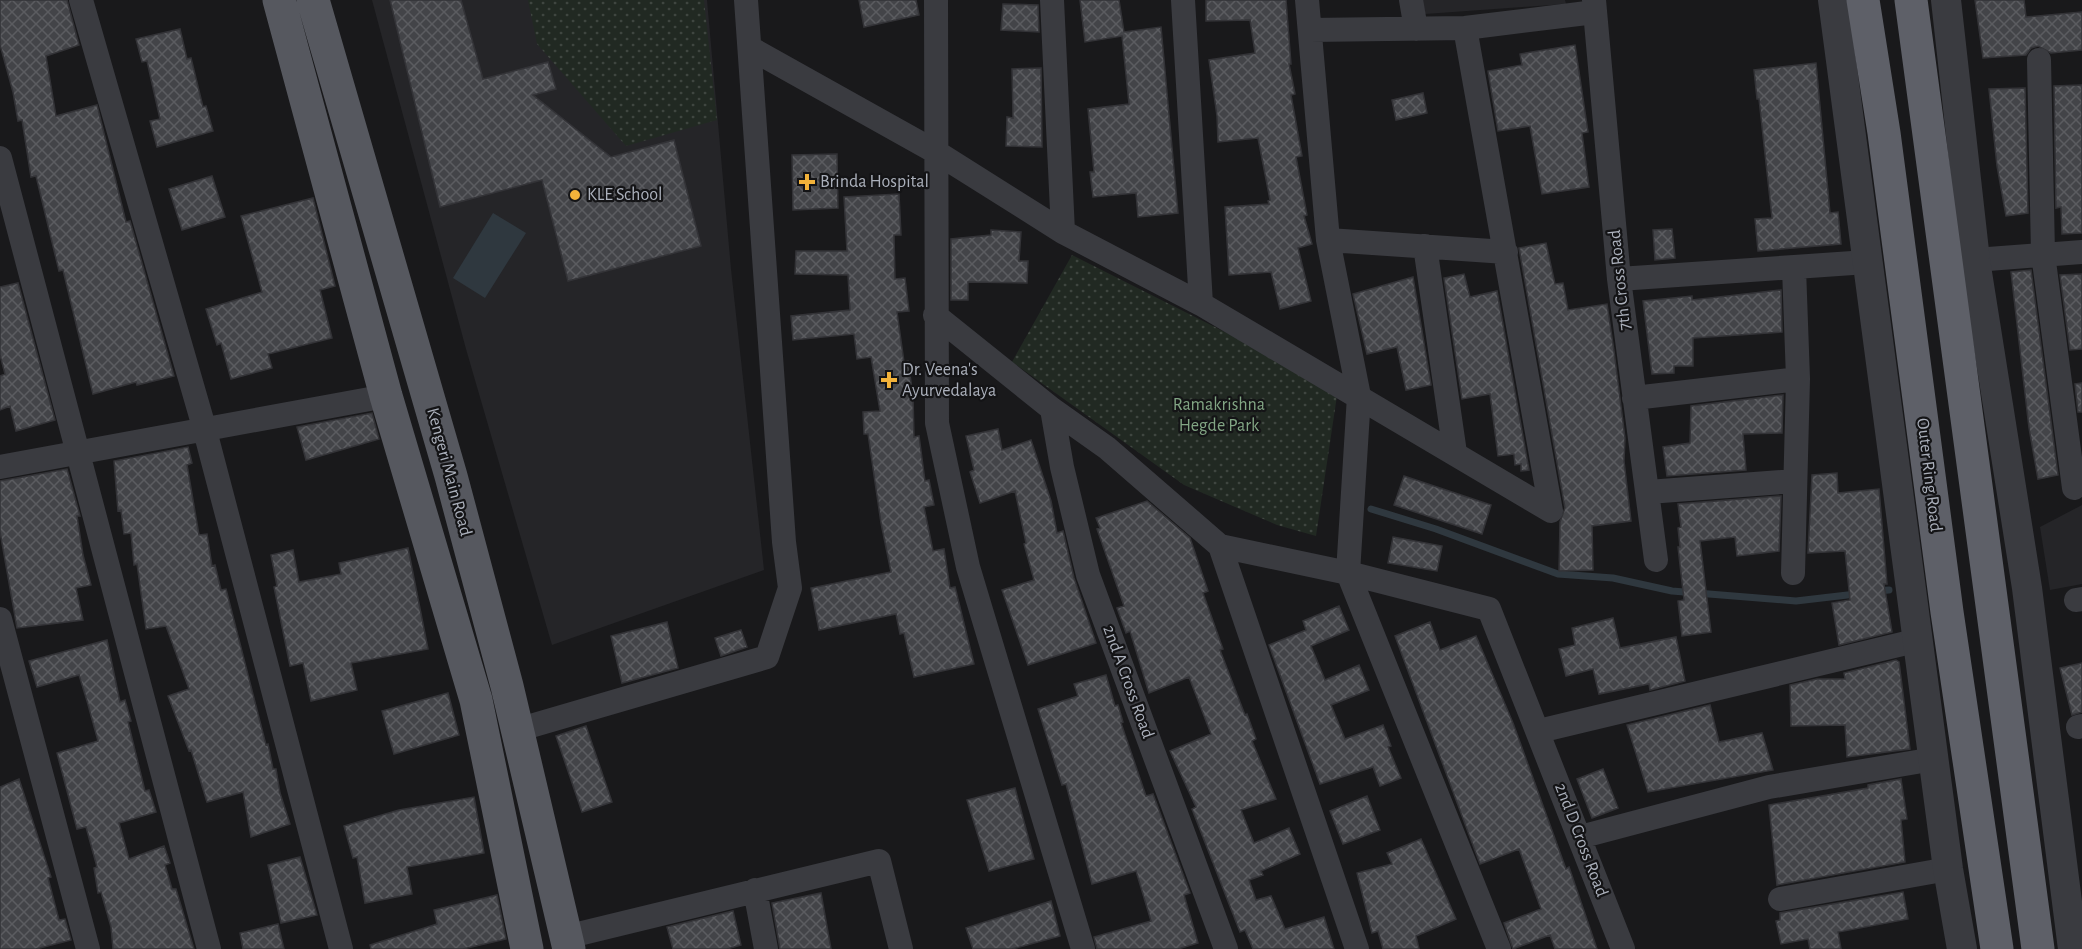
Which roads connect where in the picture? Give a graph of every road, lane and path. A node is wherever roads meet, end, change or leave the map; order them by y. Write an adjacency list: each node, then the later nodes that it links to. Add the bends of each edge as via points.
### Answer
1 (81, 0): 39 (street)
2 (279, 0): 35 (main road, Kengeri Main Road)
3 (313, 0): 52 (main road, Kengeri Main Road, via 451,476)
4 (746, 0): 18 (street)
5 (936, 0): 20 (street)
6 (1052, 0): 22 (street)
7 (1183, 0): 32 (street)
8 (1307, 0): 17 (street)
9 (1411, 0): 16 (street)
10 (1833, 0): 29 (street)
11 (1863, 0): 73 (highway, Outer Ring Road)
12 (1911, 0): 60 (highway)
13 (1946, 0): 28 (street)
14 (1594, 6): 15 (street); 31 (street, 7th Cross Road)
15 (1465, 28): 16 (street); 25 (street)
16 (1416, 29): 17 (street)
17 (1310, 30): 23 (street)
18 (750, 48): 20 (street); 52 (street, via 790,588 767,657)
19 (2039, 60): 27 (street)
20 (936, 152): 22 (street); 33 (street)
21 (0, 158): 40 (street)
22 (1063, 232): 32 (street)
23 (1328, 240): 24 (street); 36 (street)
24 (1425, 246): 25 (street); 41 (street)
25 (1506, 252): 41 (street, via 1551,511)
26 (2082, 252): 27 (street)
27 (2043, 254): 28 (street); 44 (street)
28 (1975, 260): 74 (street, via 2027,588)
29 (1867, 262): 30 (street); 51 (street)
30 (1794, 268): 31 (street); 34 (street)
31 (1619, 279): 37 (street, 7th Cross Road)
32 (1201, 304): 36 (street)
33 (935, 315): 38 (street); 67 (street, via 937,423 968,567)
34 (1798, 379): 37 (street); 43 (street)
35 (386, 396): 39 (street); 64 (main road, Kengeri Main Road, via 476,700)
36 (1359, 396): 41 (street); 48 (street)
37 (1634, 398): 45 (street, 7th Cross Road)
38 (1052, 409): 46 (street, via 1107,448); 68 (street, 2nd A Cross Road, via 1088,575)
39 (204, 427): 40 (street); 63 (street)
40 (78, 452): 42 (street); 62 (street)
41 (1455, 453)
42 (0, 466)
43 (1795, 481): 45 (street); 49 (street)
44 (2074, 488)
45 (1648, 492): 47 (street, 7th Cross Road)
46 (1220, 546): 48 (street); 69 (street)
47 (1656, 560)
48 (1348, 573): 53 (street, 2nd D Cross Road, via 1489,609); 70 (street)
49 (1793, 573)
50 (0, 619): 61 (street)
51 (1918, 640): 53 (street); 54 (street)
52 (517, 730): 59 (main road, Kengeri Main Road)
53 (1539, 731): 55 (street, 2nd D Cross Road)
54 (1934, 759): 55 (street, via 1769,787); 56 (street)
55 (1580, 837): 71 (street, 2nd D Cross Road)
56 (1948, 869): 58 (street); 72 (street)
57 (755, 890): 59 (street); 65 (street); 66 (street, via 879,861)
58 (1780, 900)
59 (568, 943)
60 (2038, 948)
61 (88, 949)
62 (209, 949)
63 (341, 949)
64 (527, 949)
65 (766, 949)
66 (901, 949)
67 (1083, 949)
68 (1226, 949)
69 (1357, 949)
70 (1499, 949)
71 (1623, 949)
72 (1962, 949)
73 (1997, 949)
74 (2073, 949)

